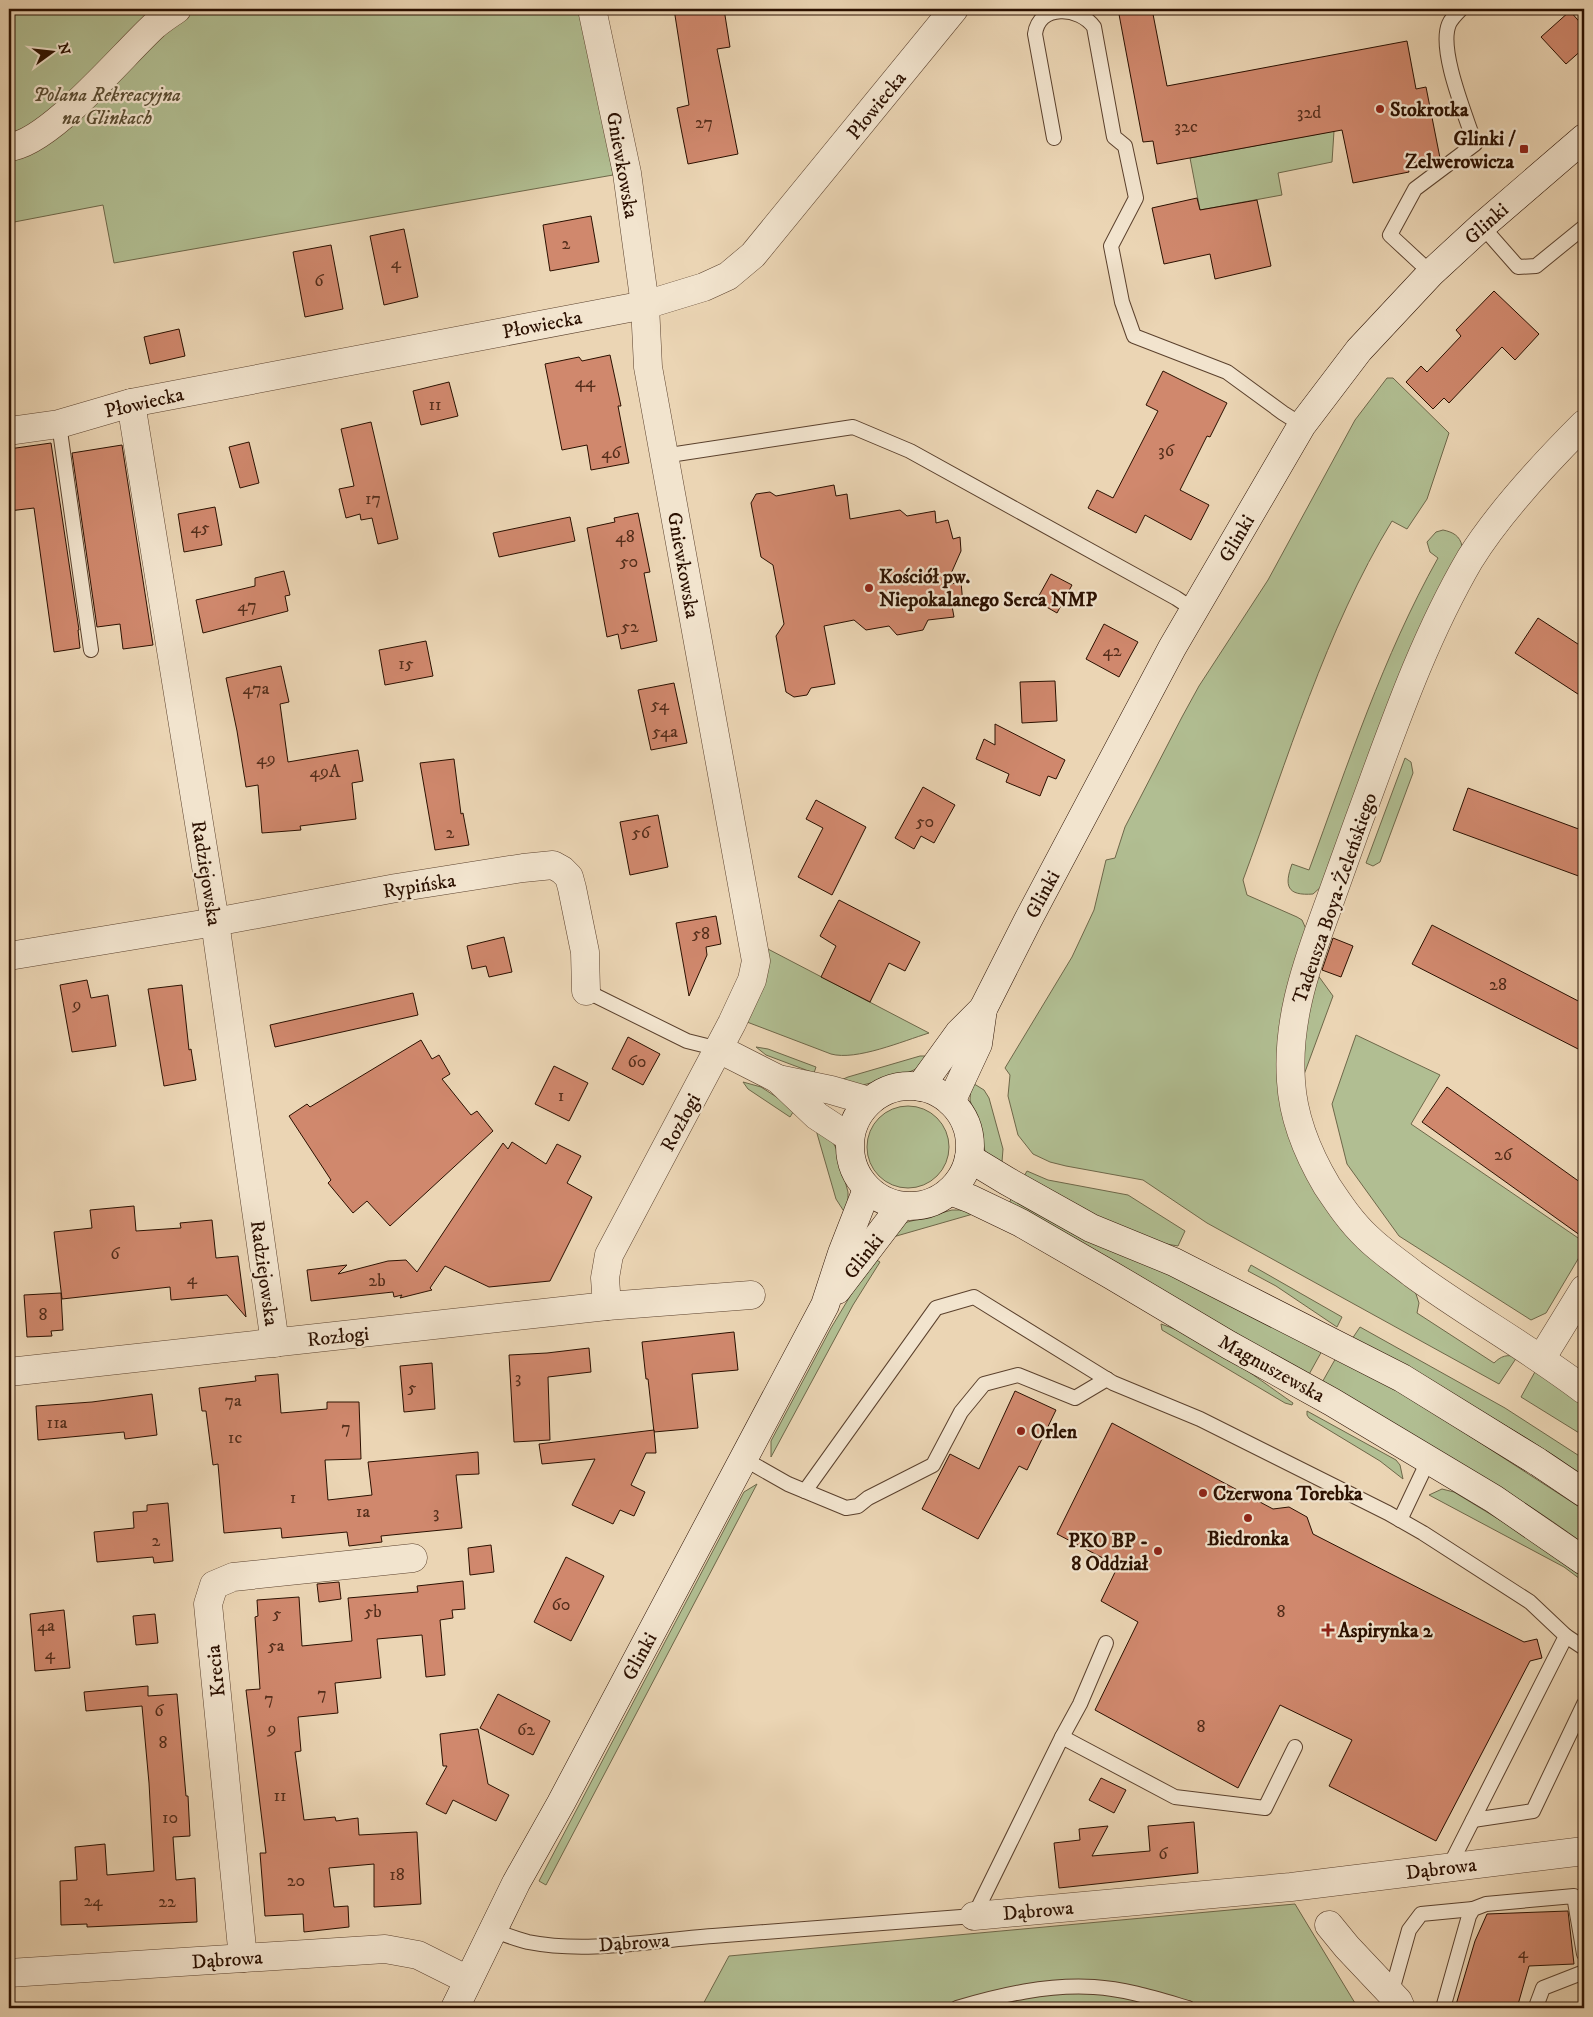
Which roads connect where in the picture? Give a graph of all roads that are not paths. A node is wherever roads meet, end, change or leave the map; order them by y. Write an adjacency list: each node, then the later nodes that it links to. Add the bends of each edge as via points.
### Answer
1 (177, 9): 8 (street, via 155,25 53,126 18,147)
2 (592, 9): 12 (street, Gniewkowska, via 627,173)
3 (954, 9): 12 (street, Płowiecka, via 753,255 728,276)
4 (1460, 9): 11 (lane, via 1449,23 1445,40 1475,144 1415,189 1390,235)
5 (1087, 14): 6 (lane, via 1068,11 1048,14 1036,27); 16 (lane, via 1094,27 1114,137 1125,146 1136,198 1111,246 1122,302 1134,336 1227,372)
6 (1054, 138)
7 (1584, 138): 9 (street, Glinki)
8 (9, 147)
9 (1482, 226): 10 (lane, via 1518,267 1536,266); 11 (street, Glinki)
10 (1584, 227)
11 (1431, 273): 16 (street, Glinki, via 1359,350)
12 (645, 305): 13 (street, Płowiecka); 18 (street, Gniewkowska, via 648,367)
13 (131, 403): 14 (street, Płowiecka); 21 (street, Radziejowska)
14 (59, 424): 17 (street, Płowiecka); 20 (lane)
15 (1584, 424): 40 (street, Tadeusza Boya-Żeleńskiego, via 1525,487 1485,538 1435,623 1393,726 1308,961 1297,1003 1291,1051 1291,1080 1301,1129 1326,1184 1346,1214 1379,1248)
16 (1302, 425): 19 (street, Glinki)
17 (9, 431)
18 (664, 456): 19 (lane, via 853,427 910,451); 25 (street, Gniewkowska, via 755,949 752,980)
19 (1194, 610): 24 (street, Glinki, via 1136,714)
20 (91, 650)
21 (215, 922): 22 (street, Rypińska); 23 (street, Rypińska, via 396,888 553,865 569,877 572,888 585,952); 39 (street, Radziejowska)
22 (9, 956)
23 (586, 991): 25 (lane, Rypińska, via 687,1042)
24 (983, 1009): 27 (street, Glinki, via 959,1033); 29 (street, Glinki, via 978,1044)
25 (719, 1049): 26 (street); 38 (street, Rozłogi, via 609,1255 604,1278)
26 (778, 1079): 28 (street); 30 (street, via 817,1116)
27 (920, 1087): 28 (street, via 893,1088); 29 (street, via 937,1092)
28 (869, 1101): 30 (street, via 853,1123)
29 (951, 1102): 31 (street, via 967,1128)
30 (850, 1137): 32 (street, via 852,1165)
31 (969, 1158): 33 (street, via 962,1176); 47 (street, via 1090,1228 1174,1262 1402,1378)
32 (866, 1189): 34 (street, via 882,1200); 37 (street, Glinki)
33 (950, 1191): 34 (street, via 932,1203); 45 (street, Magnuszewska, via 1021,1223 1339,1406)
34 (901, 1206): 37 (street, Glinki)
35 (1584, 1289): 40 (street)
36 (751, 1295): 38 (street, Rozłogi)
37 (825, 1305): 44 (street, Glinki)
38 (607, 1306): 39 (street, Rozłogi)
39 (276, 1343): 41 (street, Rozłogi)
40 (1541, 1358): 43 (street, Tadeusza Boya-Żeleńskiego)
41 (9, 1372)
42 (1107, 1379): 46 (lane, via 1074,1398 1018,1375 984,1384 961,1412 933,1465 858,1506 846,1508); 46 (lane, via 974,1297 936,1308); 48 (lane, via 1200,1419)
43 (1584, 1390)
44 (744, 1460): 46 (lane); 63 (street, Glinki)
45 (1428, 1461): 48 (lane); 50 (street, Magnuszewska, via 1494,1499)
46 (805, 1491)
47 (1584, 1493)
48 (1400, 1520): 51 (lane, via 1530,1602)
49 (413, 1558): 65 (street, Krecia, via 233,1577 214,1585 208,1604)
50 (1584, 1561)
51 (1566, 1636): 53 (lane); 57 (lane)
52 (1106, 1643): 55 (lane)
53 (1584, 1648)
54 (1584, 1704): 57 (lane, via 1533,1811)
55 (1062, 1737): 56 (lane, via 1175,1796 1265,1808); 61 (lane)
56 (1294, 1748)
57 (1473, 1820): 59 (lane)
58 (1584, 1851): 59 (street, Dąbrowa)
59 (1449, 1867): 61 (street, Dąbrowa, via 1291,1887)
60 (1473, 1909): 64 (lane, via 1486,1904 1574,1896); 69 (lane, via 1421,1914 1409,1930); 73 (lane)
61 (974, 1916): 63 (lane, Dąbrowa, via 598,1946 526,1942)
62 (1329, 1925): 69 (street)
63 (492, 1930): 68 (street, Glinki)
64 (1584, 1954)
65 (243, 1958): 67 (street, Dąbrowa); 68 (street, Dąbrowa, via 384,1949 418,1955)
66 (1584, 1972): 74 (lane, via 1543,1988 1537,2004)
67 (9, 1973)
68 (468, 1980): 70 (street, Glinki)
69 (1396, 2001)
70 (455, 2008)
71 (957, 2008): 72 (lane, via 1048,1988 1094,1987 1147,1996)
72 (1188, 2008)
73 (1443, 2008)
74 (1539, 2008)

